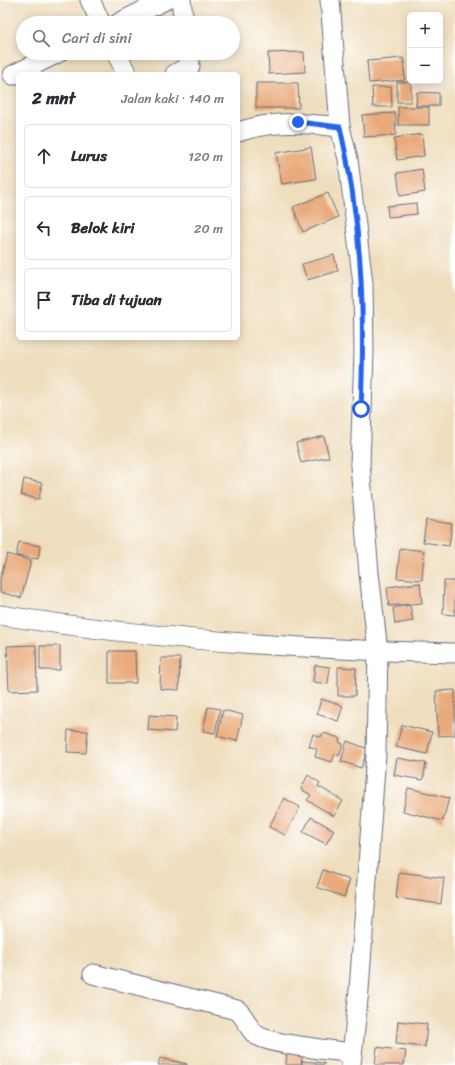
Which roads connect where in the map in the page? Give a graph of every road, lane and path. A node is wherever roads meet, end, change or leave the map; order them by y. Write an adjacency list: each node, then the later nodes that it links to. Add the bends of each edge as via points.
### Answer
1 (90, 0): 5 (street)
2 (165, 0): 6 (street)
3 (181, 0): 7 (street)
4 (330, 0): 16 (street)
5 (98, 16)
6 (133, 16)
7 (183, 16)
8 (44, 60): 11 (street)
9 (120, 60): 12 (street)
10 (190, 60): 13 (street, via 190,66)
11 (19, 72)
12 (126, 72)
13 (179, 72)
14 (16, 74): 15 (street)
15 (13, 75)
16 (340, 127): 17 (street, via 298,122); 19 (street, via 348,159 363,284 364,353 360,465)
17 (240, 132)
18 (0, 615): 19 (street, via 115,632 193,640)
19 (378, 651): 20 (street); 22 (street, via 376,754 360,983)
20 (455, 653)
21 (93, 974): 22 (street, via 237,1010 256,1035)
22 (352, 1059)

